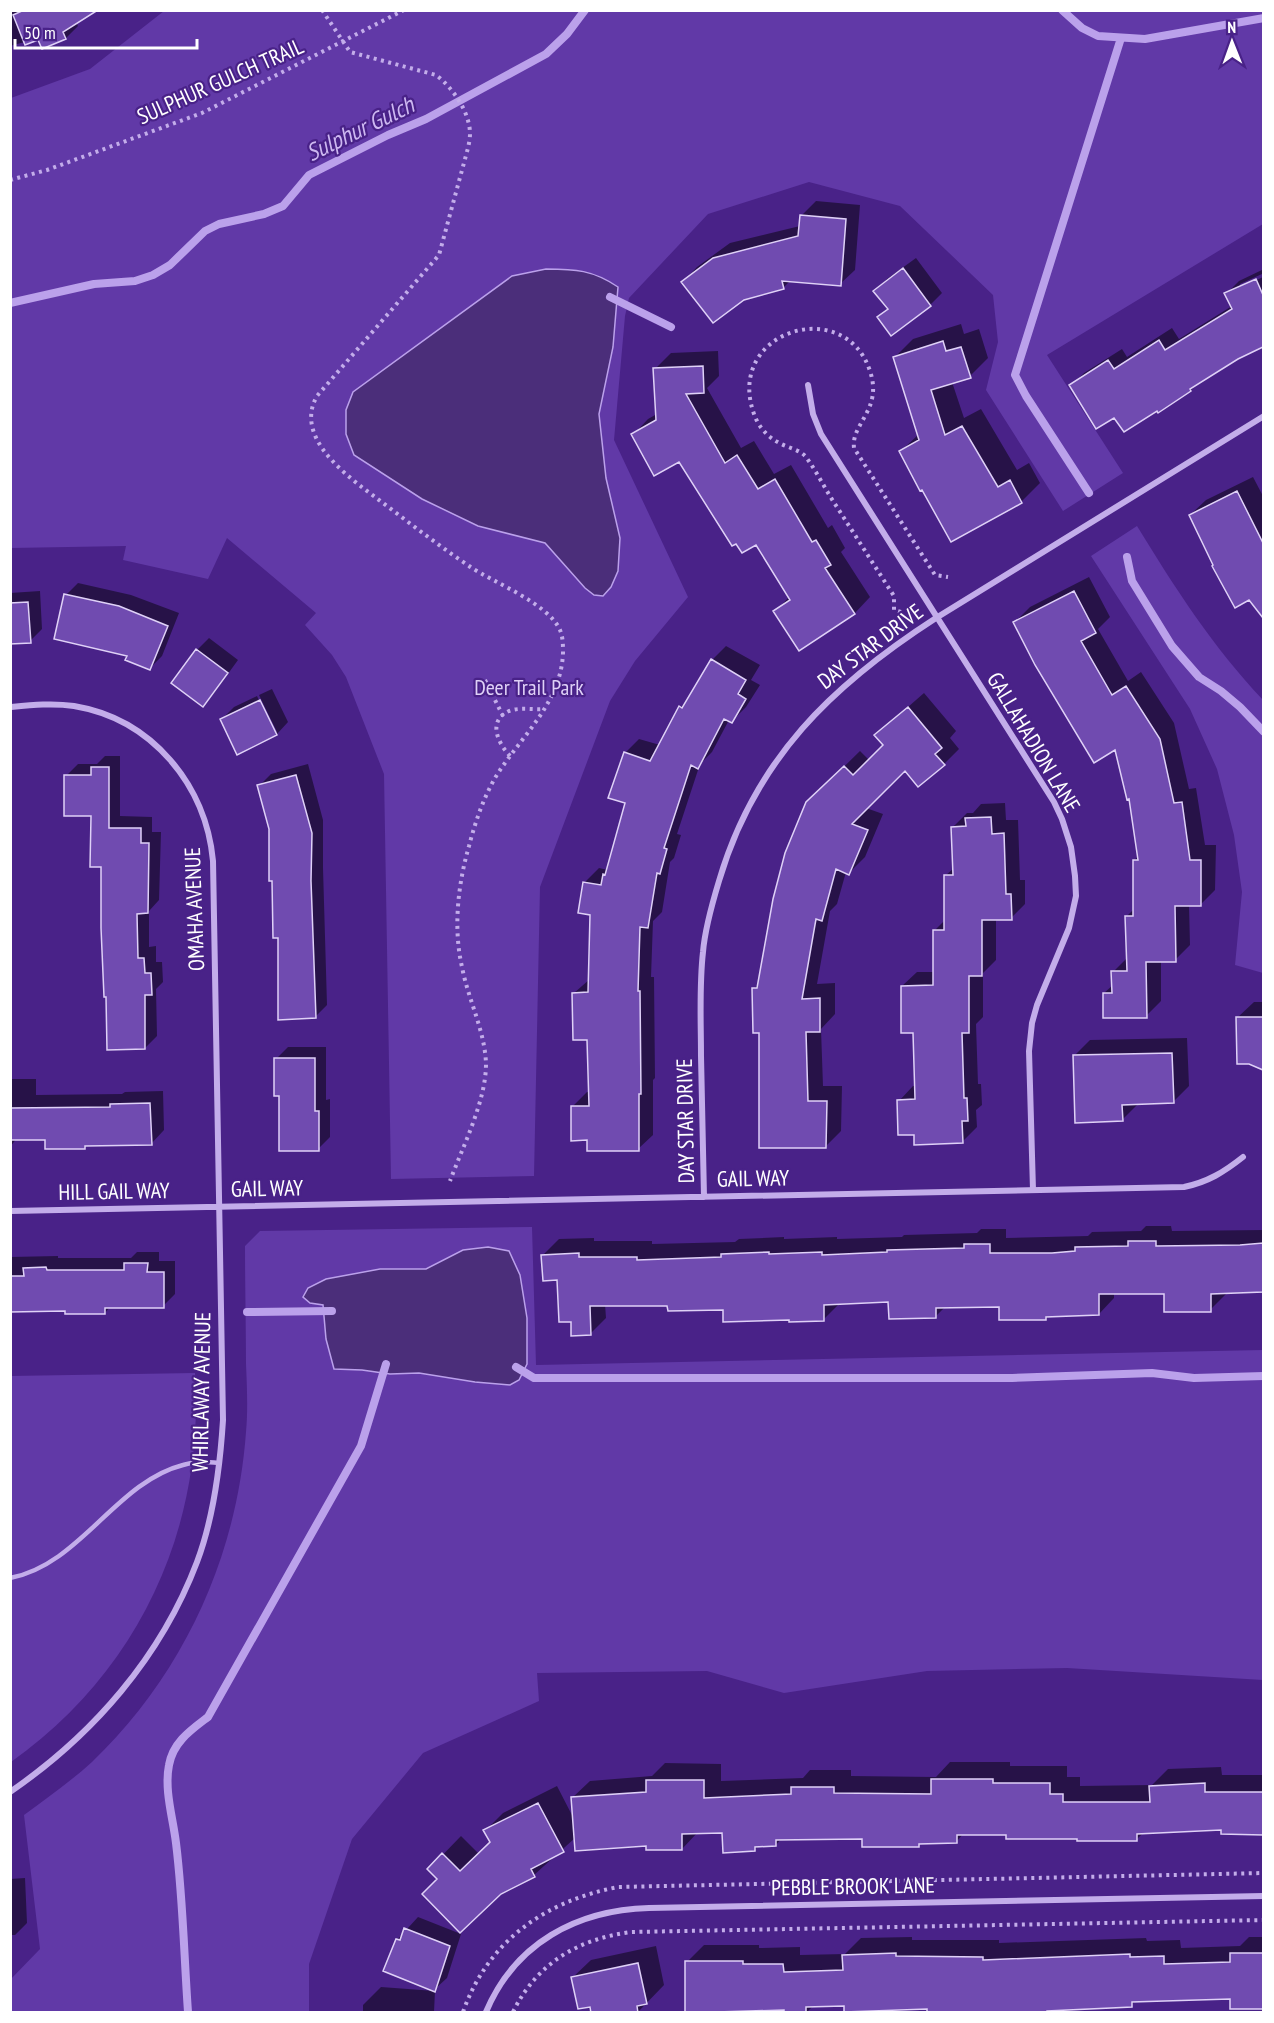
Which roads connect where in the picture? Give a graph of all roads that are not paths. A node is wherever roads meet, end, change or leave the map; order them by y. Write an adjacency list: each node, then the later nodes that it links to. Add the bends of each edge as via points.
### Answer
1 (808, 385): 3 (street, GALLAHADION LANE, via 820,434)
2 (1263, 416): 3 (street, DAY STAR DRIVE)
3 (936, 618): 6 (street, GALLAHADION LANE, via 1054,802 1066,828 1072,855 1074,911 1062,950 1037,1005 1030,1037); 7 (street, DAY STAR DRIVE, via 854,676 809,720 766,777 733,839 712,903 703,950 700,997)
4 (10, 707): 8 (street, OMAHA AVENUE, via 59,704 120,720 167,755 198,802 210,837 213,861)
5 (1243, 1157): 6 (street, GAIL WAY, via 1208,1180 1184,1187)
6 (1033, 1190): 7 (street, GAIL WAY)
7 (704, 1197): 8 (street, GAIL WAY)
8 (219, 1208): 9 (street, HILL GAIL WAY); 10 (street, WHIRLAWAY AVENUE, via 223,1394)
9 (10, 1211)
10 (219, 1463): 11 (lane, via 182,1465 151,1479 59,1555); 12 (street, WHIRLAWAY AVENUE, via 197,1561 150,1652 90,1727 52,1762)
11 (10, 1578)
12 (10, 1792)
13 (1263, 1896): 14 (street, PEBBLE BROOK LANE, via 609,1911 574,1923 538,1944 496,1991)
14 (486, 2013)

